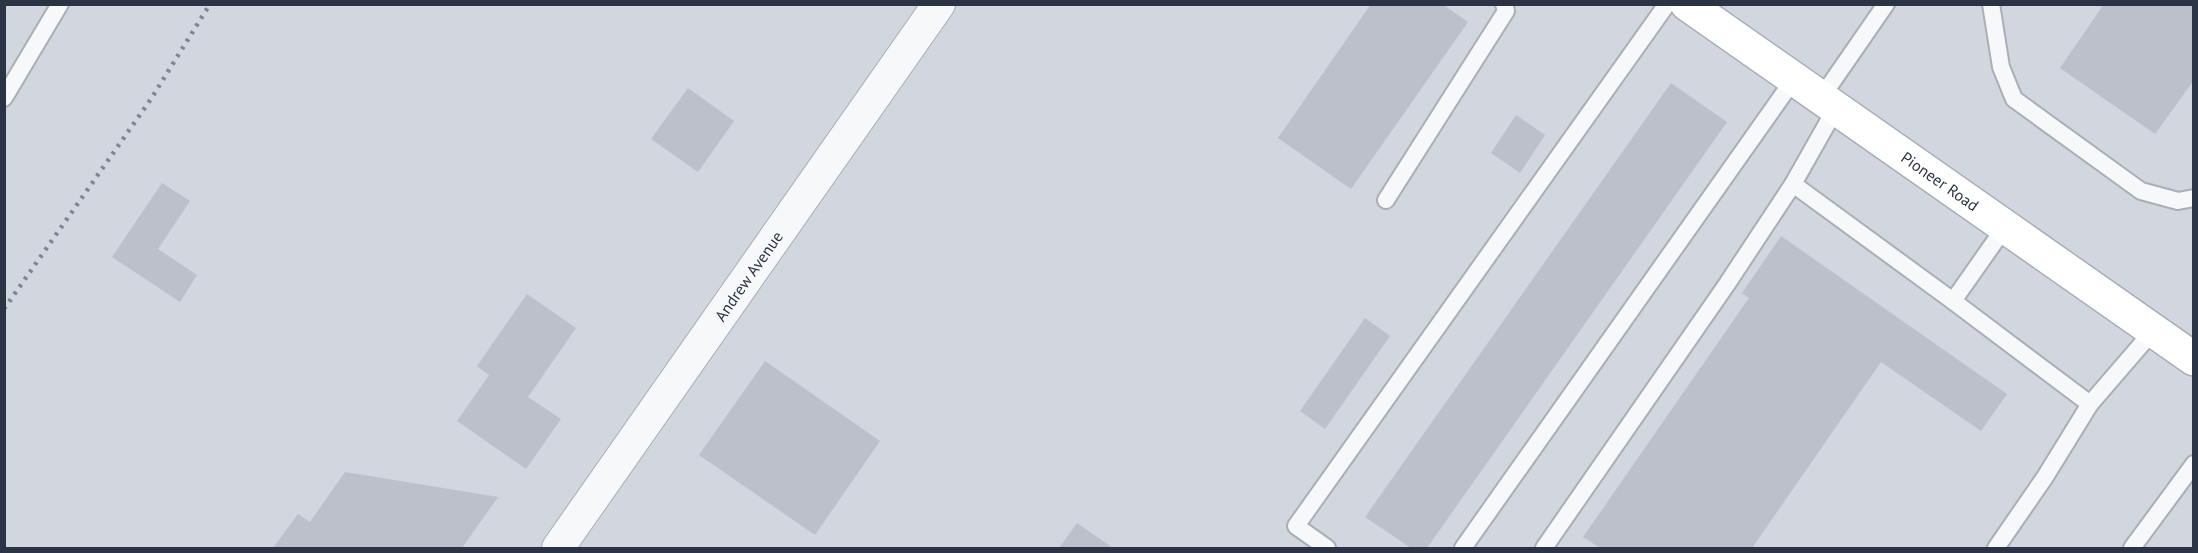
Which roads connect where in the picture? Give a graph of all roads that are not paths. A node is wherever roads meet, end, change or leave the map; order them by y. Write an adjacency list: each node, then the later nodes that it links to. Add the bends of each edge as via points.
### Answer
1 (60, 4): 9 (lane)
2 (939, 4): 20 (street, Andrew Avenue)
3 (1504, 4): 13 (lane, via 1506,11)
4 (1667, 4): 21 (lane, via 1296,526)
5 (1687, 4): 8 (main road, Pioneer Road)
6 (1886, 4): 10 (lane)
7 (1991, 4): 12 (lane, via 2001,67 2014,99 2141,191 2178,201)
8 (1794, 79): 10 (main road, Pioneer Road); 22 (lane)
9 (4, 98)
10 (1828, 103): 11 (lane); 14 (main road, Pioneer Road)
11 (1793, 184): 15 (lane); 23 (lane)
12 (2193, 198)
13 (1386, 200)
14 (2005, 227): 15 (lane); 16 (main road, Pioneer Road)
15 (1953, 301): 18 (lane)
16 (2153, 331): 17 (main road, Pioneer Road); 18 (lane)
17 (2193, 359)
18 (2090, 404): 24 (lane)
19 (2193, 464): 25 (lane)
20 (558, 549)
21 (1327, 549)
22 (1463, 549)
23 (1544, 549)
24 (1996, 549)
25 (2132, 549)

